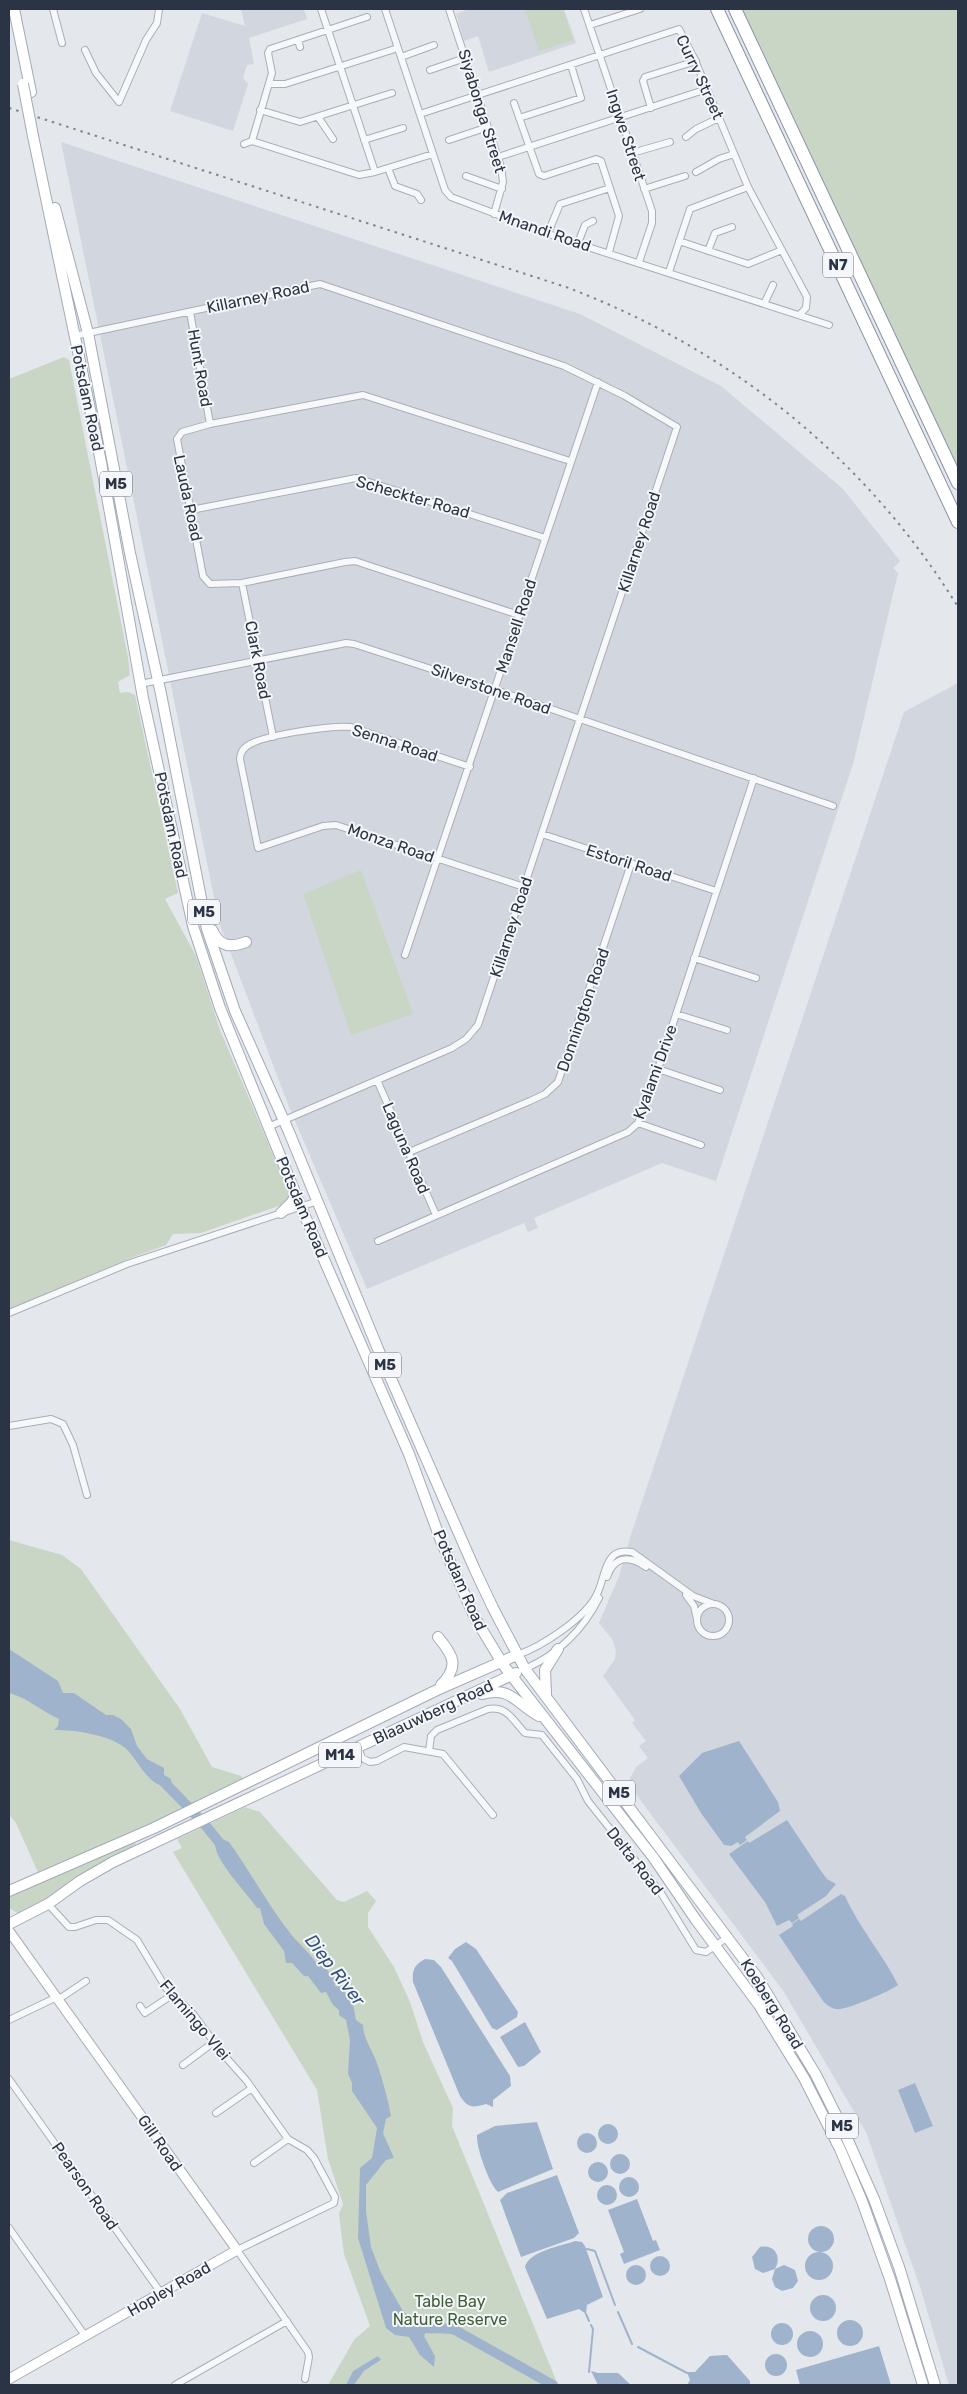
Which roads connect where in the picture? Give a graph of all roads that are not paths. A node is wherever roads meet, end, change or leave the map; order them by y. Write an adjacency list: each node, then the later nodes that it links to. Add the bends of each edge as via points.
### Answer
1 (14, 9): 45 (main road, Potsdam Road / M5)
2 (53, 9): 17 (street)
3 (159, 9): 21 (street, via 157,23 146,40 120,102 96,73)
4 (322, 9): 15 (street)
5 (385, 9): 20 (street, Mnandi Road)
6 (450, 9): 24 (street, Siyabonga Street)
7 (584, 9): 14 (street, Ingwe Street)
8 (640, 9): 11 (street)
9 (717, 9): 90 (highway, N7)
10 (735, 9): 88 (highway, N7)
11 (620, 12): 14 (street)
12 (9, 13): 45 (main road, Potsdam Road / M5, bridge)
13 (367, 17): 15 (street)
14 (590, 25): 22 (street, Ingwe Street)
15 (328, 29): 16 (street); 27 (street)
16 (298, 40): 19 (street); 29 (street, via 270,49 272,73)
17 (62, 43)
18 (434, 45): 23 (street)
19 (300, 48)
20 (398, 48): 23 (street, Mnandi Road); 27 (street)
21 (85, 50)
22 (600, 56): 25 (street, Curry Street, via 679,29); 26 (street, Curry Street); 39 (street, Ingwe Street)
23 (401, 57): 37 (street, Mnandi Road)
24 (465, 58): 28 (street); 32 (street, Siyabonga Street)
25 (696, 61): 30 (street, Curry Street); 35 (street, via 645,77 643,81)
26 (570, 65): 32 (street, Curry Street); 40 (street, via 584,100)
27 (341, 66): 29 (street, via 285,84); 34 (street)
28 (430, 70)
29 (269, 84): 36 (street)
30 (707, 89): 35 (street); 41 (street, Curry Street)
31 (392, 93): 34 (street)
32 (478, 96): 37 (street, Curry Street); 42 (street, Siyabonga Street)
33 (514, 103): 40 (street)
34 (354, 104): 38 (street); 47 (street)
35 (651, 108): 39 (street)
36 (260, 110): 38 (street, via 295,122); 49 (street)
37 (420, 114): 54 (street, Mnandi Road)
38 (318, 117): 46 (street)
39 (621, 117): 52 (street); 53 (street, Ingwe Street)
40 (519, 118): 52 (street)
41 (719, 118): 44 (street); 55 (street, Curry Street)
42 (488, 127): 48 (street); 56 (street, Siyabonga Street)
43 (403, 128): 47 (street)
44 (686, 137)
45 (37, 138): 83 (main road, Potsdam Road / M5); 84 (main road, Potsdam Road / M5)
46 (333, 139)
47 (364, 140): 58 (street)
48 (449, 140)
49 (252, 141): 51 (street); 58 (street, via 354,174)
50 (670, 142): 53 (street)
51 (244, 144)
52 (529, 148): 56 (street); 63 (street, via 541,176 600,160)
53 (632, 153): 65 (street, Ingwe Street)
54 (432, 154): 57 (street); 67 (street, Mnandi Road, via 447,193)
55 (734, 154): 59 (street); 62 (street, Curry Street)
56 (498, 157): 64 (street, Siyabonga Street, via 503,174)
57 (388, 168): 58 (street); 66 (street, via 395,186 417,194)
58 (375, 172)
59 (696, 172)
60 (466, 176): 64 (street)
61 (685, 176): 65 (street)
62 (748, 187): 71 (street, via 690,209); 73 (street, Curry Street)
63 (610, 188): 70 (street, via 560,204); 75 (street, via 619,218)
64 (502, 189): 67 (street, Siyabonga Street)
65 (644, 189): 76 (street, Ingwe Street, via 652,218)
66 (421, 200)
67 (494, 214): 70 (street, Mnandi Road)
68 (593, 221): 72 (street, via 585,225)
69 (732, 227): 74 (street, via 715,233)
70 (548, 233): 72 (street, Mnandi Road)
71 (678, 241): 74 (street); 77 (street)
72 (578, 243): 75 (street, Mnandi Road)
73 (782, 250): 74 (street, via 748,264); 81 (street, Curry Street, via 807,297 806,308)
74 (708, 251)
75 (609, 252): 76 (street, Mnandi Road)
76 (639, 262): 77 (street, Mnandi Road)
77 (669, 272): 79 (street, Mnandi Road)
78 (773, 285): 79 (street)
79 (764, 302): 81 (street, Mnandi Road)
80 (190, 312): 83 (street, Killarney Road); 85 (street, Killarney Road, via 320,284 545,358); 86 (street, Hunt Road)
81 (800, 314): 82 (street, Mnandi Road)
82 (829, 325)
83 (88, 333): 84 (street, Killarney Road); 95 (main road, Potsdam Road / M5)
84 (74, 336): 96 (main road, Potsdam Road / M5, via 100,457)
85 (598, 382): 87 (street, Mansell Road); 98 (street, Killarney Road, via 677,427)
86 (210, 424): 87 (street, Lauda Road, via 363,395); 89 (street, Lauda Road, via 182,432 177,439)
87 (570, 462): 91 (street, Mansell Road)
88 (958, 482)
89 (191, 510): 91 (street, Scheckter Road, via 356,478); 92 (street, Lauda Road, via 205,579 214,586)
90 (958, 522)
91 (545, 538): 93 (street, Mansell Road)
92 (242, 583): 93 (street, Lauda Road, via 355,561); 94 (street, Clark Road)
93 (519, 615): 97 (street, Mansell Road)
94 (258, 659): 95 (street, Silverstone Road); 97 (street, Silverstone Road, via 350,643); 99 (street, Clark Road)
95 (158, 681): 96 (street, Silverstone Road); 109 (main road, Potsdam Road / M5)
96 (140, 684): 121 (main road, Potsdam Road / M5, via 200,950)
97 (496, 690): 98 (street, Silverstone Road); 100 (street, Mansell Road)
98 (580, 720): 101 (street, Silverstone Road); 103 (street, Killarney Road)
99 (273, 737): 100 (street, Senna Road, via 346,727); 104 (street, Senna Road, via 251,743 240,755)
100 (470, 767): 105 (street, Mansell Road)
101 (754, 778): 102 (street, Silverstone Road); 108 (street, Kyalami Drive)
102 (833, 806)
103 (542, 834): 106 (street, Estoril Road); 107 (street, Killarney Road)
104 (258, 848): 105 (street, Monza Road, via 323,826 336,825)
105 (438, 859): 107 (street, Monza Road); 111 (street, Mansell Road)
106 (631, 864): 108 (street, Estoril Road); 123 (street, Donnington Road, via 558,1082 546,1094)
107 (524, 887): 117 (street, Killarney Road, via 478,1025 466,1039 452,1048)
108 (716, 892): 112 (street, Kyalami Drive)
109 (203, 908): 110 (main road, via 212,932 220,942 230,947); 119 (main road, Potsdam Road / M5, via 225,985)
110 (246, 942)
111 (405, 955)
112 (694, 958): 113 (street); 114 (street, Kyalami Drive)
113 (756, 978)
114 (676, 1014): 115 (street); 116 (street, Kyalami Drive)
115 (728, 1030)
116 (658, 1069): 118 (street); 120 (street, Kyalami Drive)
117 (377, 1080): 119 (street, Killarney Road); 123 (street, Laguna Road)
118 (720, 1090)
119 (284, 1120): 121 (street, Killarney Road); 125 (main road, Potsdam Road / M5)
120 (638, 1123): 122 (street); 128 (street, Kyalami Drive, via 628,1132)
121 (268, 1127): 124 (main road, Potsdam Road / M5)
122 (701, 1145)
123 (407, 1153): 128 (street, Laguna Road)
124 (296, 1194): 126 (main road, Potsdam Road / M5); 127 (main road)
125 (318, 1201): 126 (street); 133 (main road, Potsdam Road / M5)
126 (301, 1207): 127 (street); 134 (main road, Potsdam Road / M5, via 408,1454)
127 (281, 1213): 130 (street, via 127,1264)
128 (436, 1215): 129 (street, Kyalami Drive)
129 (378, 1241)
130 (9, 1313)
131 (9, 1426): 132 (street, via 51,1419 63,1424 73,1445)
132 (87, 1495)
133 (459, 1535): 134 (main road); 140 (main road, Potsdam Road / M5)
134 (443, 1544): 141 (main road, Potsdam Road / M5, via 475,1618)
135 (619, 1556): 136 (street, via 632,1552 692,1596); 137 (street, via 639,1562 687,1596); 139 (street, Blaauwberg Road, via 592,1612); 140 (street, Blaauwberg Road, via 611,1559 596,1597 589,1605 552,1638)
136 (714, 1604): 137 (street, via 702,1608); 137 (street, via 722,1606 728,1614 730,1622 724,1632 718,1636 708,1635 700,1629)
137 (697, 1619)
138 (438, 1637): 144 (main road, via 450,1653 453,1665 449,1676)
139 (558, 1649): 142 (street, Blaauwberg Road); 145 (main road, via 545,1670)
140 (517, 1655): 141 (main road, Blaauwberg Road / M14); 142 (main road, Potsdam Road / M5)
141 (500, 1661): 143 (main road, Potsdam Road / M5); 144 (main road, Blaauwberg Road / M14)
142 (525, 1668): 143 (main road, Blaauwberg Road / M14); 145 (main road, Koeberg Road / M5)
143 (510, 1676): 146 (main road, Blaauwberg Road / M14); 147 (main road, Koeberg Road / M5)
144 (437, 1690): 151 (main road, Blaauwberg Road / M14, via 154,1828)
145 (547, 1698): 155 (main road, Koeberg Road / M5)
146 (459, 1700): 147 (main road, via 504,1692); 148 (main road, Blaauwberg Road / M14)
147 (546, 1720): 156 (main road, Koeberg Road / M5, via 652,1856)
148 (358, 1747): 149 (street, via 362,1758 370,1762 404,1747); 152 (main road, Blaauwberg Road / M14, via 99,1870)
149 (429, 1751): 150 (street, via 446,1757); 156 (street, Delta Road, via 431,1736 437,1730 492,1708 507,1712 524,1732 542,1735 577,1779 588,1801 661,1893 696,1950 704,1953)
150 (493, 1815)
151 (9, 1891)
152 (48, 1904): 153 (main road, Blaauwberg Road / M14); 158 (street, Flamingo Vlei, via 69,1927 103,1919 116,1924 141,1944)
153 (9, 1924)
154 (9, 1931): 159 (street, Gill Road)
155 (728, 1937): 156 (street); 179 (main road, Koeberg Road / M5, via 787,2025 842,2127 899,2267)
156 (716, 1946): 178 (main road, Koeberg Road / M5, via 776,2030 833,2133 882,2255)
157 (86, 1981): 159 (street)
158 (172, 1995): 160 (street, via 145,2013); 162 (street, Flamingo Vlei, via 194,2015)
159 (58, 1998): 161 (street); 171 (street, Gill Road)
160 (140, 2006)
161 (9, 2020)
162 (214, 2042): 163 (street); 165 (street, Flamingo Vlei)
163 (183, 2065)
164 (9, 2080): 172 (street, Pearson Road)
165 (252, 2088): 166 (street); 167 (street, Flamingo Vlei)
166 (216, 2113)
167 (288, 2138): 168 (street); 169 (street, Flamingo Vlei, via 314,2158 335,2197)
168 (254, 2163)
169 (333, 2204): 171 (street, Hopley Road)
170 (9, 2228): 174 (street)
171 (237, 2250): 172 (street, Hopley Road); 173 (street, Gill Road)
172 (161, 2293): 174 (street, Hopley Road)
173 (287, 2321): 175 (street, Gill Road, via 309,2357); 177 (street)
174 (86, 2337): 176 (street, Hopley Road)
175 (305, 2379)
176 (10, 2381)
177 (175, 2385)
178 (923, 2385)
179 (935, 2385)

